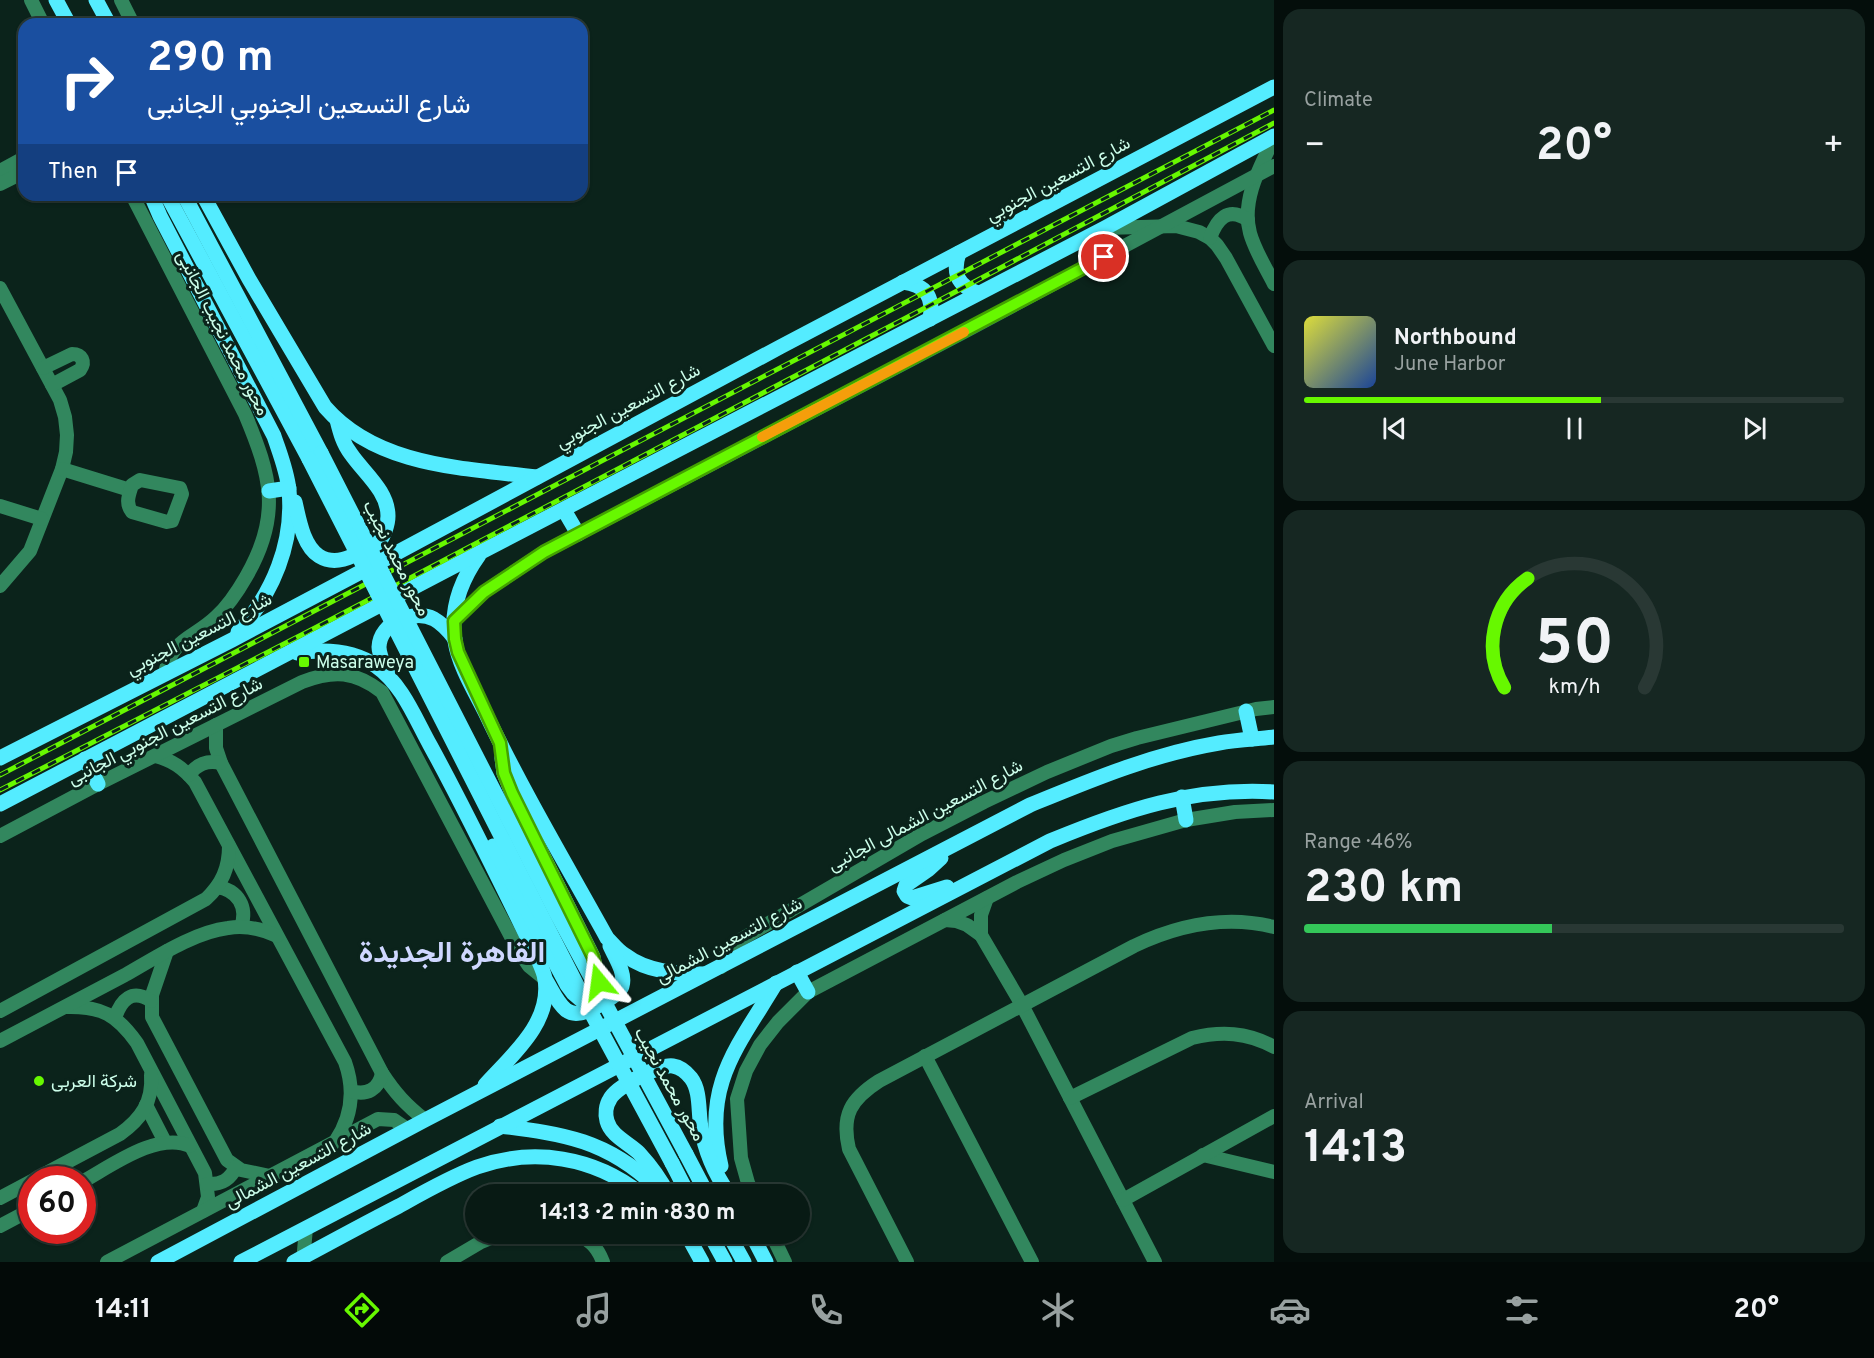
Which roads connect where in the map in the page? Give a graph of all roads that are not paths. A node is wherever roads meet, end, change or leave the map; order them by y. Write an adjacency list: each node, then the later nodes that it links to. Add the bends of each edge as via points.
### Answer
1 (31, 0): 5 (street)
2 (56, 0): 6 (main road)
3 (96, 0): 7 (main road)
4 (120, 0): 8 (street)
5 (41, 18)
6 (66, 18)
7 (106, 18)
8 (130, 18)
9 (1274, 87): 24 (main road, شارع التسعين الجنوبي)
10 (1274, 137): 13 (street); 22 (main road)
11 (18, 163): 14 (street)
12 (1274, 166): 13 (street)
13 (1257, 175): 20 (street); 21 (street)
14 (4, 176)
15 (135, 201): 39 (street, محور محمد نجيب الجانبى, via 246,414 260,449)
16 (154, 201): 37 (main road, via 274,436)
17 (170, 201): 34 (main road, محور محمد نجيب)
18 (187, 201): 34 (main road, محور محمد نجيب)
19 (206, 201): 33 (main road, via 325,407)
20 (1248, 220): 23 (street, via 1233,214 1224,216); 26 (street, via 1253,241)
21 (1161, 226): 22 (street); 23 (street, via 1188,228); 43 (street)
22 (1105, 228): 28 (main road)
23 (1210, 238): 30 (street, via 1226,258)
24 (959, 253): 25 (main road, شارع التسعين الجنوبي); 28 (main road, via 956,273 968,290)
25 (903, 282): 29 (main road, via 914,283 930,298); 36 (main road, شارع التسعين الجنوبي)
26 (1274, 284)
27 (0, 288): 31 (street)
28 (978, 293): 29 (main road)
29 (930, 319): 41 (main road)
30 (1274, 346)
31 (43, 368): 32 (street); 32 (street, via 72,354 84,361 80,370)
32 (52, 385): 35 (street, via 65,417 67,435)
33 (337, 420): 36 (main road, via 372,443 410,458); 37 (main road, via 350,453 387,504 386,531 379,542 351,558 335,561 319,556 306,539)
34 (315, 456): 90 (main road, محور محمد نجيب, bridge); 92 (main road, محور محمد نجيب, bridge)
35 (62, 469): 38 (street); 42 (street)
36 (537, 477): 48 (main road, شارع التسعين الجنوبي)
37 (289, 489): 39 (main road); 48 (main road, via 285,551 271,587)
38 (130, 490)
39 (269, 491): 50 (street, via 267,530 256,559 215,618 173,650)
40 (0, 506): 42 (street)
41 (564, 510): 43 (main road); 44 (main road)
42 (42, 519): 45 (street, via 30,551)
43 (578, 534): 46 (street, via 484,592)
44 (481, 552): 46 (main road, via 461,586); 49 (main road)
45 (0, 586)
46 (454, 621): 47 (main road)
47 (455, 639): 51 (main road, via 434,619 420,615 396,622 381,638 379,648); 57 (main road, via 462,664)
48 (232, 640): 50 (main road, شارع التسعين الجنوبي)
49 (288, 654): 51 (main road, via 343,652 368,662); 60 (main road)
50 (165, 673): 59 (main road, شارع التسعين الجنوبي)
51 (390, 678): 62 (main road)
52 (1274, 707): 53 (street, شارع التسعين الشمالى الجانبى)
53 (1246, 711): 56 (main road); 85 (street, شارع التسعين الشمالى الجانبى, via 1111,746 984,802 740,940)
54 (216, 725): 58 (street, شارع التسعين الجنوبي الجانبى); 61 (street); 87 (street, شارع التسعين الجنوبي الجانبى, via 318,676 334,673 368,681 382,692 518,950)
55 (1274, 737): 56 (main road, شارع التسعين الشمالى)
56 (1252, 740): 73 (main road, شارع التسعين الشمالى, via 1218,743 1087,781)
57 (500, 743): 83 (main road); 90 (main road, bridge, via 504,773 593,957)
58 (155, 756): 63 (street, via 167,759); 64 (street, شارع التسعين الجنوبي الجانبى)
59 (0, 758)
60 (85, 759): 64 (main road); 67 (main road)
61 (220, 763): 63 (street, via 200,764); 101 (street)
62 (445, 772): 87 (main road); 92 (main road, via 484,829 567,985)
63 (189, 775): 74 (street)
64 (98, 784): 72 (street, شارع التسعين الجنوبي الجانبى)
65 (1274, 792): 66 (main road, via 1225,791)
66 (1182, 797): 71 (main road); 75 (main road, via 1108,817 1050,841)
67 (0, 804)
68 (1274, 810): 69 (street)
69 (1246, 811): 70 (street); 71 (street)
70 (1274, 819)
71 (1186, 820): 77 (street, via 1064,860)
72 (0, 836)
73 (953, 845): 75 (main road, via 906,885 905,894 912,898); 85 (main road, شارع التسعين الشمالى)
74 (229, 846): 76 (street, via 228,864); 82 (street)
75 (970, 882): 86 (main road)
76 (217, 887): 79 (street, via 233,892 240,900 244,911); 95 (street, via 206,899)
77 (987, 898): 78 (street); 81 (street, via 981,915)
78 (945, 920): 81 (street, via 967,925); 89 (street)
79 (241, 927): 82 (street); 84 (street, via 217,930)
80 (1274, 927): 93 (street, via 1215,923 1162,933)
81 (981, 935): 93 (street)
82 (277, 936): 102 (street, via 345,1062)
83 (607, 938): 85 (main road, via 637,963 670,973); 87 (main road, via 623,976 620,991 614,996 582,1013 574,1013 561,1004)
84 (167, 951): 91 (street); 94 (street)
85 (714, 970): 103 (main road, شارع التسعين الشمالى)
86 (797, 972): 88 (main road); 89 (main road)
87 (545, 979): 103 (main road, via 544,1007 539,1020)
88 (777, 982): 108 (main road); 126 (main road, via 734,1049 718,1094 717,1149)
89 (808, 992): 127 (street, via 760,1045 737,1099 741,1158)
90 (601, 997): 124 (main road, محور محمد نجيب, bridge)
91 (151, 1001): 96 (street, via 140,996 128,998 119,1006); 115 (street, via 152,1017 224,1156)
92 (587, 1005): 123 (main road, محور محمد نجيب, bridge)
93 (1022, 1005): 99 (street); 104 (street)
94 (64, 1008): 96 (street, via 81,1007); 97 (street)
95 (0, 1011)
96 (115, 1018): 100 (street, via 137,1043)
97 (0, 1041)
98 (1274, 1047): 104 (street, via 1247,1035 1228,1033 1192,1038)
99 (925, 1056): 153 (street, via 858,1096 846,1125 849,1149); 154 (street)
100 (150, 1070): 105 (street, via 152,1086); 112 (street)
101 (382, 1073): 102 (street, via 374,1088 363,1093); 107 (street, via 394,1092)
102 (351, 1091): 111 (street, via 348,1118)
103 (479, 1092): 107 (main road, شارع التسعين الشمالى)
104 (1070, 1098): 130 (street)
105 (146, 1106): 110 (street); 114 (street, via 120,1134)
106 (1274, 1116): 113 (street)
107 (424, 1120): 109 (main road, شارع التسعين الشمالى)
108 (500, 1126): 121 (main road, via 579,1139 610,1152); 134 (main road)
109 (408, 1129): 111 (street, via 394,1120 378,1119); 144 (main road, شارع التسعين الشمالى)
110 (165, 1142): 112 (street); 117 (street, via 143,1149)
111 (335, 1142): 118 (street)
112 (190, 1146): 119 (street)
113 (1203, 1155): 116 (street); 130 (street)
114 (59, 1166)
115 (236, 1167): 118 (street); 119 (street, via 222,1182)
116 (1274, 1172)
117 (96, 1174)
118 (270, 1176): 131 (street)
119 (207, 1184): 131 (street)
120 (627, 1184): 142 (main road, via 586,1164 546,1157 505,1160 466,1172)
121 (652, 1184)
122 (662, 1184): 125 (main road, via 638,1153 612,1132 606,1109 618,1089 660,1068 673,1066 685,1071 693,1081 705,1147)
123 (683, 1184)
124 (702, 1184)
125 (722, 1184)
126 (726, 1184)
127 (750, 1184)
128 (18, 1188): 129 (street)
129 (0, 1198)
130 (1123, 1200): 155 (street)
131 (203, 1211): 143 (street)
132 (18, 1216): 133 (street)
133 (0, 1226)
134 (306, 1228): 142 (street); 145 (main road)
135 (478, 1244): 146 (street)
136 (593, 1244): 147 (street)
137 (690, 1244): 148 (main road)
138 (715, 1244): 149 (main road)
139 (734, 1244): 150 (main road)
140 (757, 1244): 151 (main road)
141 (776, 1244): 152 (street)
142 (301, 1260)
143 (108, 1262)
144 (158, 1262)
145 (241, 1262)
146 (447, 1262)
147 (603, 1262)
148 (702, 1262)
149 (725, 1262)
150 (744, 1262)
151 (766, 1262)
152 (785, 1262)
153 (907, 1262)
154 (1032, 1262)
155 (1155, 1262)

